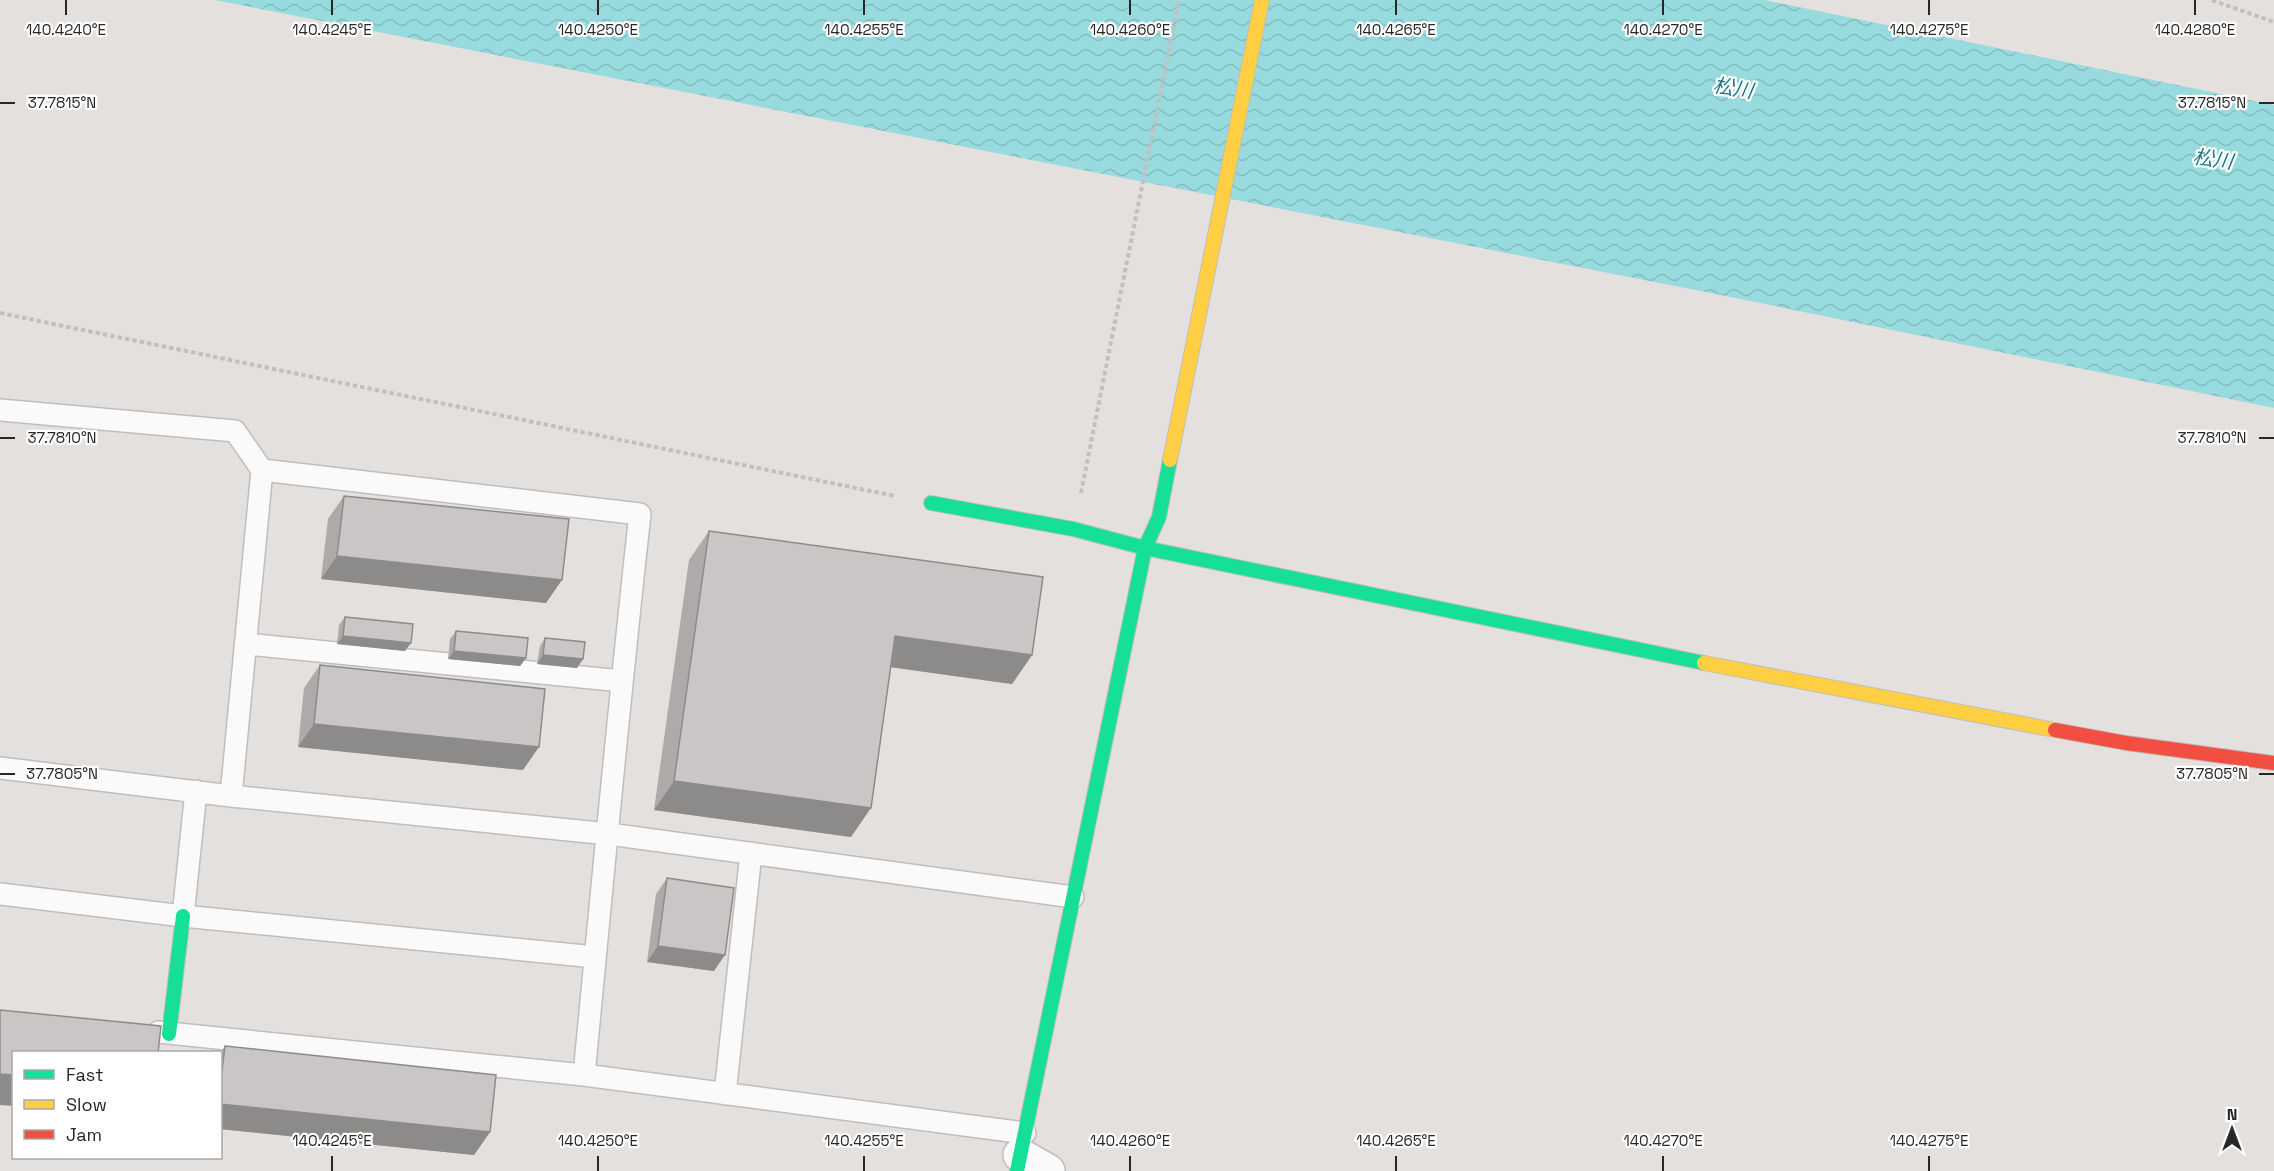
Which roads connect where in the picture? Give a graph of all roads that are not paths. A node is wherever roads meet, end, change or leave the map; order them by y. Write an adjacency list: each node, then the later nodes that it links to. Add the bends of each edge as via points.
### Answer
1 (1262, 0): 5 (street, via 1159,517)
2 (0, 410): 3 (lane, via 235,431)
3 (262, 470): 6 (lane); 7 (lane, via 640,514)
4 (931, 503): 5 (street, via 1073,529)
5 (1145, 548): 8 (street, via 1792,681 2126,743); 15 (street)
6 (246, 644): 7 (lane); 11 (lane)
7 (621, 681): 12 (lane)
8 (2274, 763)
9 (0, 768): 10 (lane)
10 (196, 791): 11 (lane); 16 (lane)
11 (231, 796): 12 (lane)
12 (609, 834): 13 (lane); 17 (lane)
13 (751, 853): 15 (lane); 21 (lane)
14 (0, 894): 16 (lane)
15 (1073, 897): 22 (street)
16 (183, 916): 17 (lane); 19 (street)
17 (596, 957): 20 (lane)
18 (135, 1030): 19 (lane)
19 (169, 1034): 20 (lane)
20 (584, 1075): 21 (lane)
21 (725, 1094): 22 (lane)
22 (1021, 1153): 23 (street)
23 (1048, 1171)

